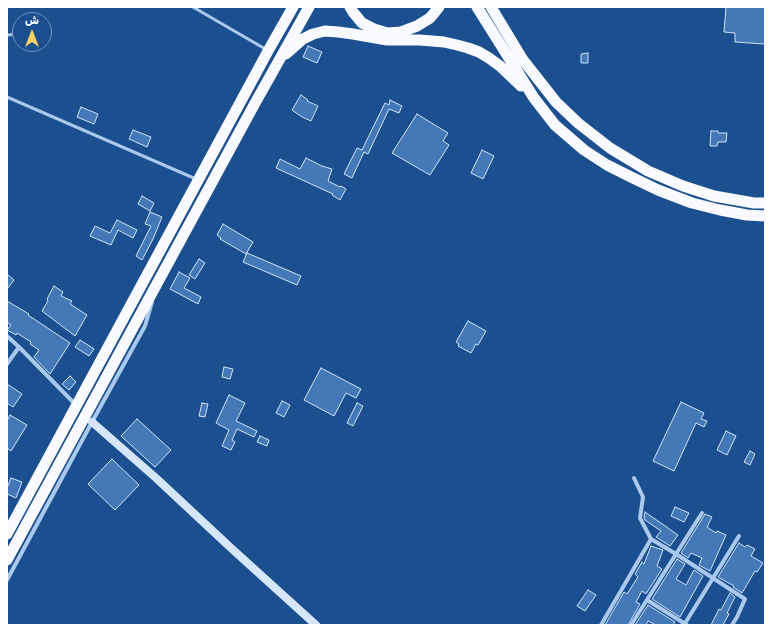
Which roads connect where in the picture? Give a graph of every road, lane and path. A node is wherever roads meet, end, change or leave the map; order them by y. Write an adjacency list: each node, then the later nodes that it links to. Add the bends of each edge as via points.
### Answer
1 (193, 7): 9 (lane)
2 (288, 7): 9 (highway)
3 (293, 7): 9 (highway)
4 (309, 7): 10 (highway)
5 (350, 7): 6 (highway, via 362,23 388,33 401,32 417,26 430,18)
6 (439, 7)
7 (477, 7): 12 (highway)
8 (492, 7): 14 (highway, via 523,60 556,102 610,148 648,171 683,186 714,196)
9 (270, 47): 13 (highway)
10 (278, 62): 12 (highway, via 303,39 326,32 387,40 444,42 457,44 489,58); 16 (highway)
11 (7, 97): 13 (lane)
12 (534, 98): 15 (highway, via 555,125 584,150 607,165 658,190 692,203 747,215)
13 (199, 180): 20 (highway)
14 (765, 203)
15 (765, 216)
16 (159, 280): 21 (street, via 144,326); 28 (highway)
17 (7, 336): 18 (street)
18 (19, 347): 19 (street); 20 (street)
19 (7, 364)
20 (77, 405): 24 (highway)
21 (92, 422): 30 (street); 33 (main road)
22 (634, 478): 26 (street, via 643,497 640,518)
23 (702, 513): 27 (street)
24 (7, 534)
25 (738, 536): 29 (street)
26 (651, 539): 27 (street); 34 (street)
27 (676, 554): 29 (street); 31 (street)
28 (7, 560)
29 (713, 577): 32 (street); 36 (street, via 745,599)
30 (7, 580)
31 (647, 600): 32 (street); 35 (street)
32 (685, 624)
33 (316, 625)
34 (601, 625)
35 (631, 625)
36 (732, 625)

